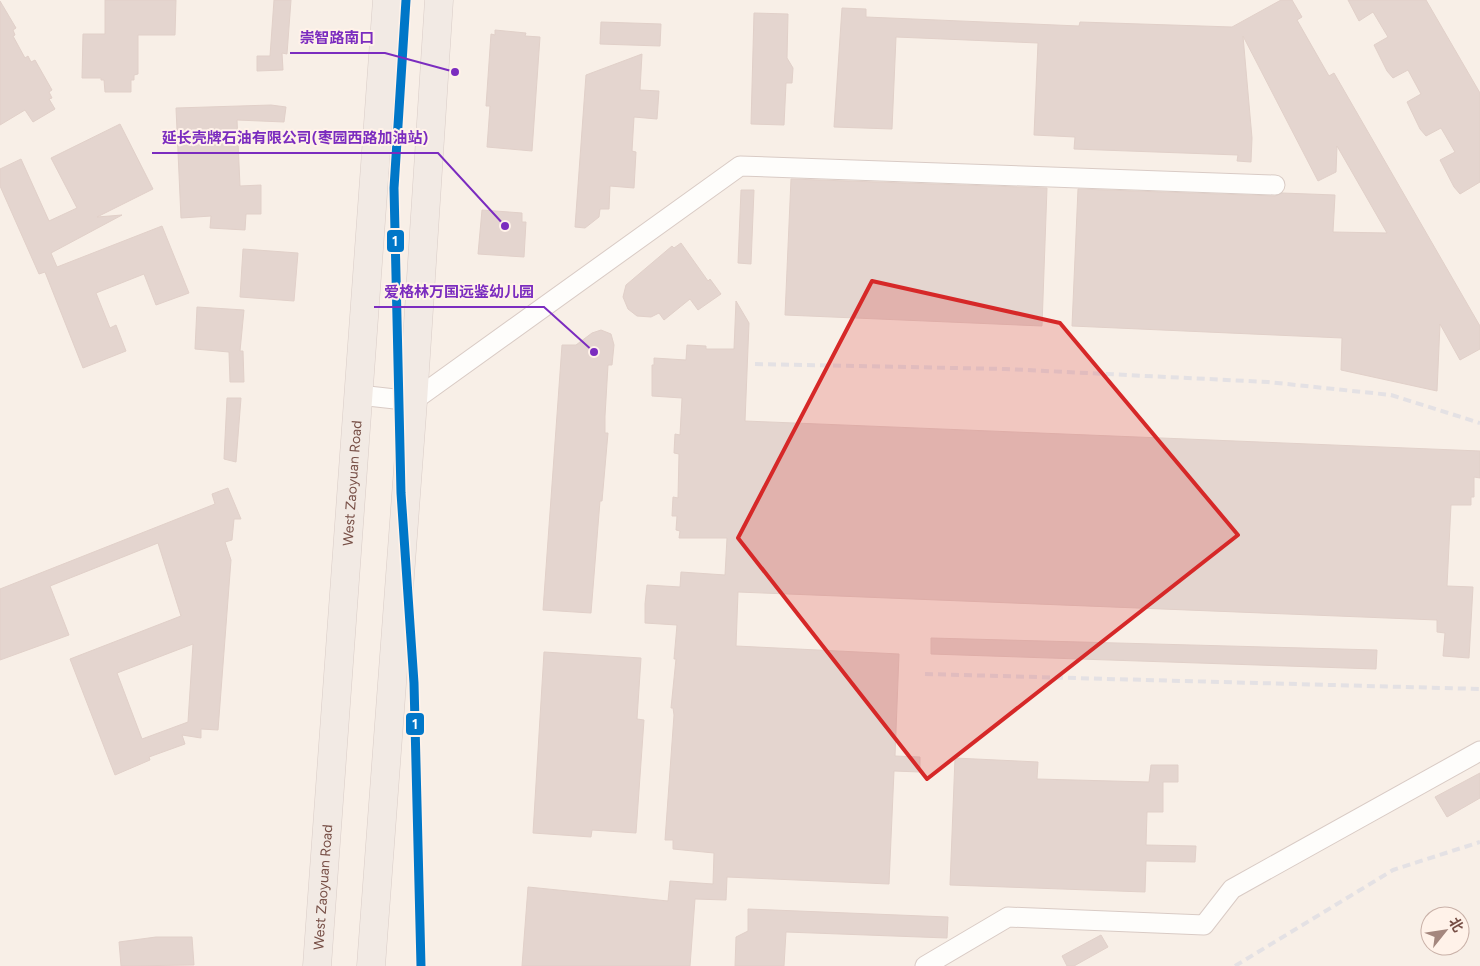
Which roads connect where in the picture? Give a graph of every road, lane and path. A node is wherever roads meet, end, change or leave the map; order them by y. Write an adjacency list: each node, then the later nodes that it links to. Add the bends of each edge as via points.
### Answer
1 (386, 0): 4 (main road, West Zaoyuan Road)
2 (439, 0): 5 (main road)
3 (1275, 185): 5 (street, via 740,166)
4 (358, 395): 5 (street); 7 (main road, West Zaoyuan Road)
5 (413, 401): 8 (main road)
6 (1480, 751): 9 (street, via 1232,889 1204,925 1008,917)
7 (317, 966)
8 (371, 966)
9 (925, 966)

